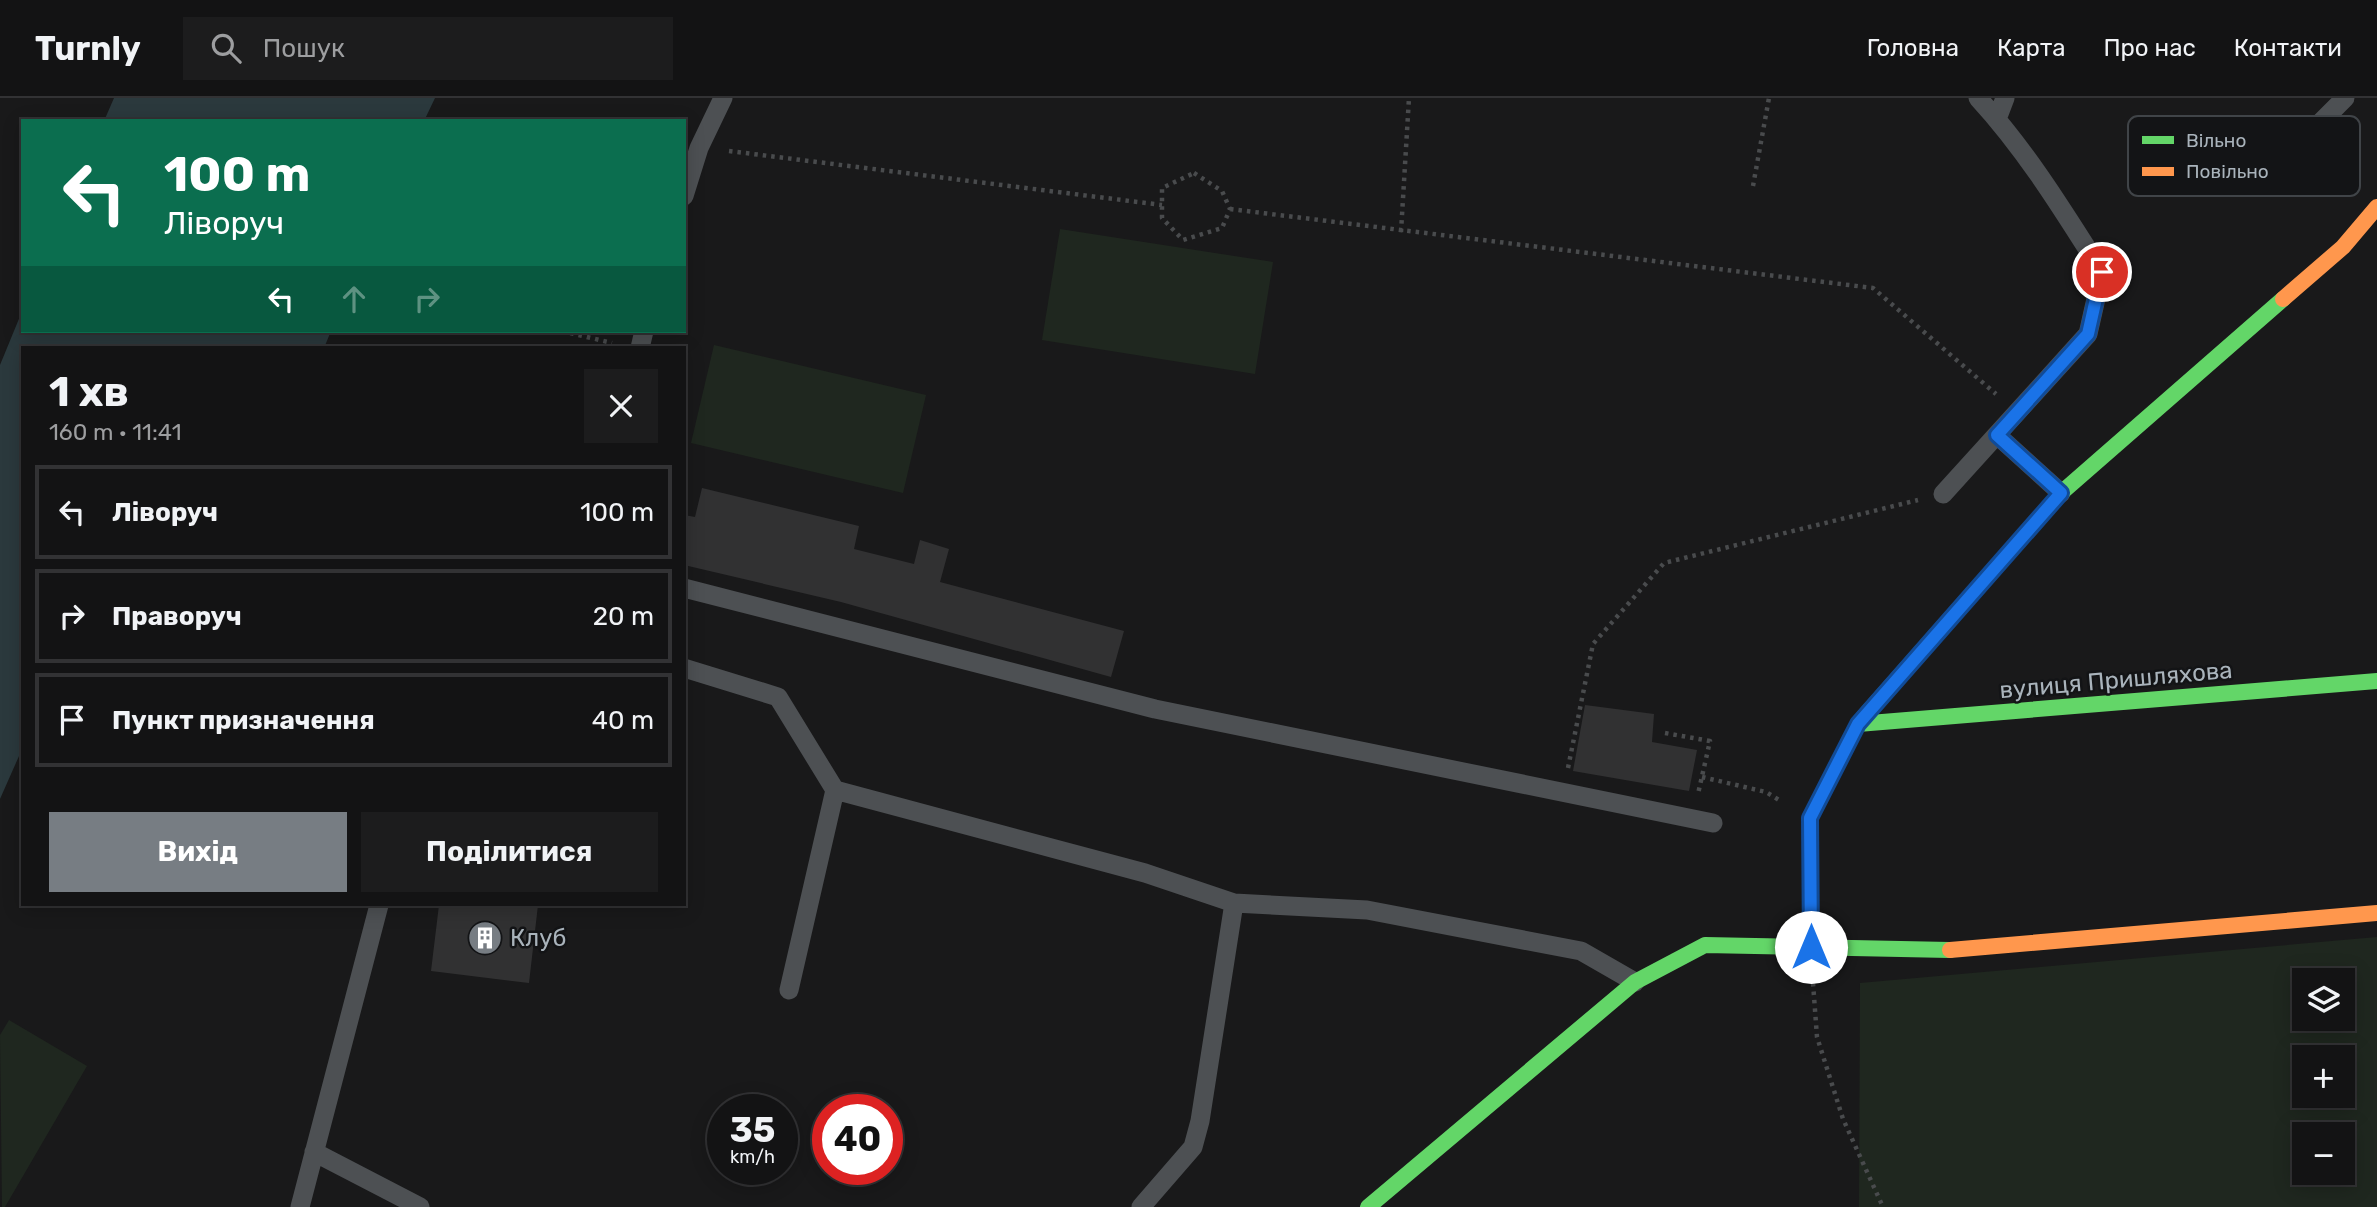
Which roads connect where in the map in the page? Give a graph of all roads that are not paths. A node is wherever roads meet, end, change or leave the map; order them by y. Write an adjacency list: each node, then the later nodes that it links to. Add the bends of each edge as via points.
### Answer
1 (723, 98): 7 (lane, via 699,148)
2 (1978, 98): 6 (lane)
3 (2005, 98): 6 (lane)
4 (2345, 98): 5 (lane)
5 (2327, 116)
6 (1997, 118): 9 (lane, via 2102,272 2088,334)
7 (686, 190)
8 (2377, 207): 10 (street, via 2343,247)
9 (1997, 435): 10 (lane); 11 (lane)
10 (2061, 493): 15 (street)
11 (1943, 494)
12 (686, 588): 17 (lane, via 1155,709)
13 (686, 669): 16 (lane, via 778,697)
14 (2377, 681): 15 (street, вулиця Пришляхова)
15 (1858, 724): 21 (street, via 1810,818)
16 (835, 790): 18 (lane, via 1145,873); 23 (lane)
17 (1713, 823)
18 (1234, 903): 22 (lane, via 1367,910 1581,951); 27 (lane, via 1194,1147)
19 (379, 906): 24 (lane)
20 (2377, 913): 21 (street, via 1955,950)
21 (1811, 947): 22 (street, via 1706,945)
22 (1635, 982): 28 (street)
23 (789, 990)
24 (314, 1152): 25 (lane); 26 (lane)
25 (300, 1207)
26 (420, 1207)
27 (1141, 1207)
28 (1368, 1207)

